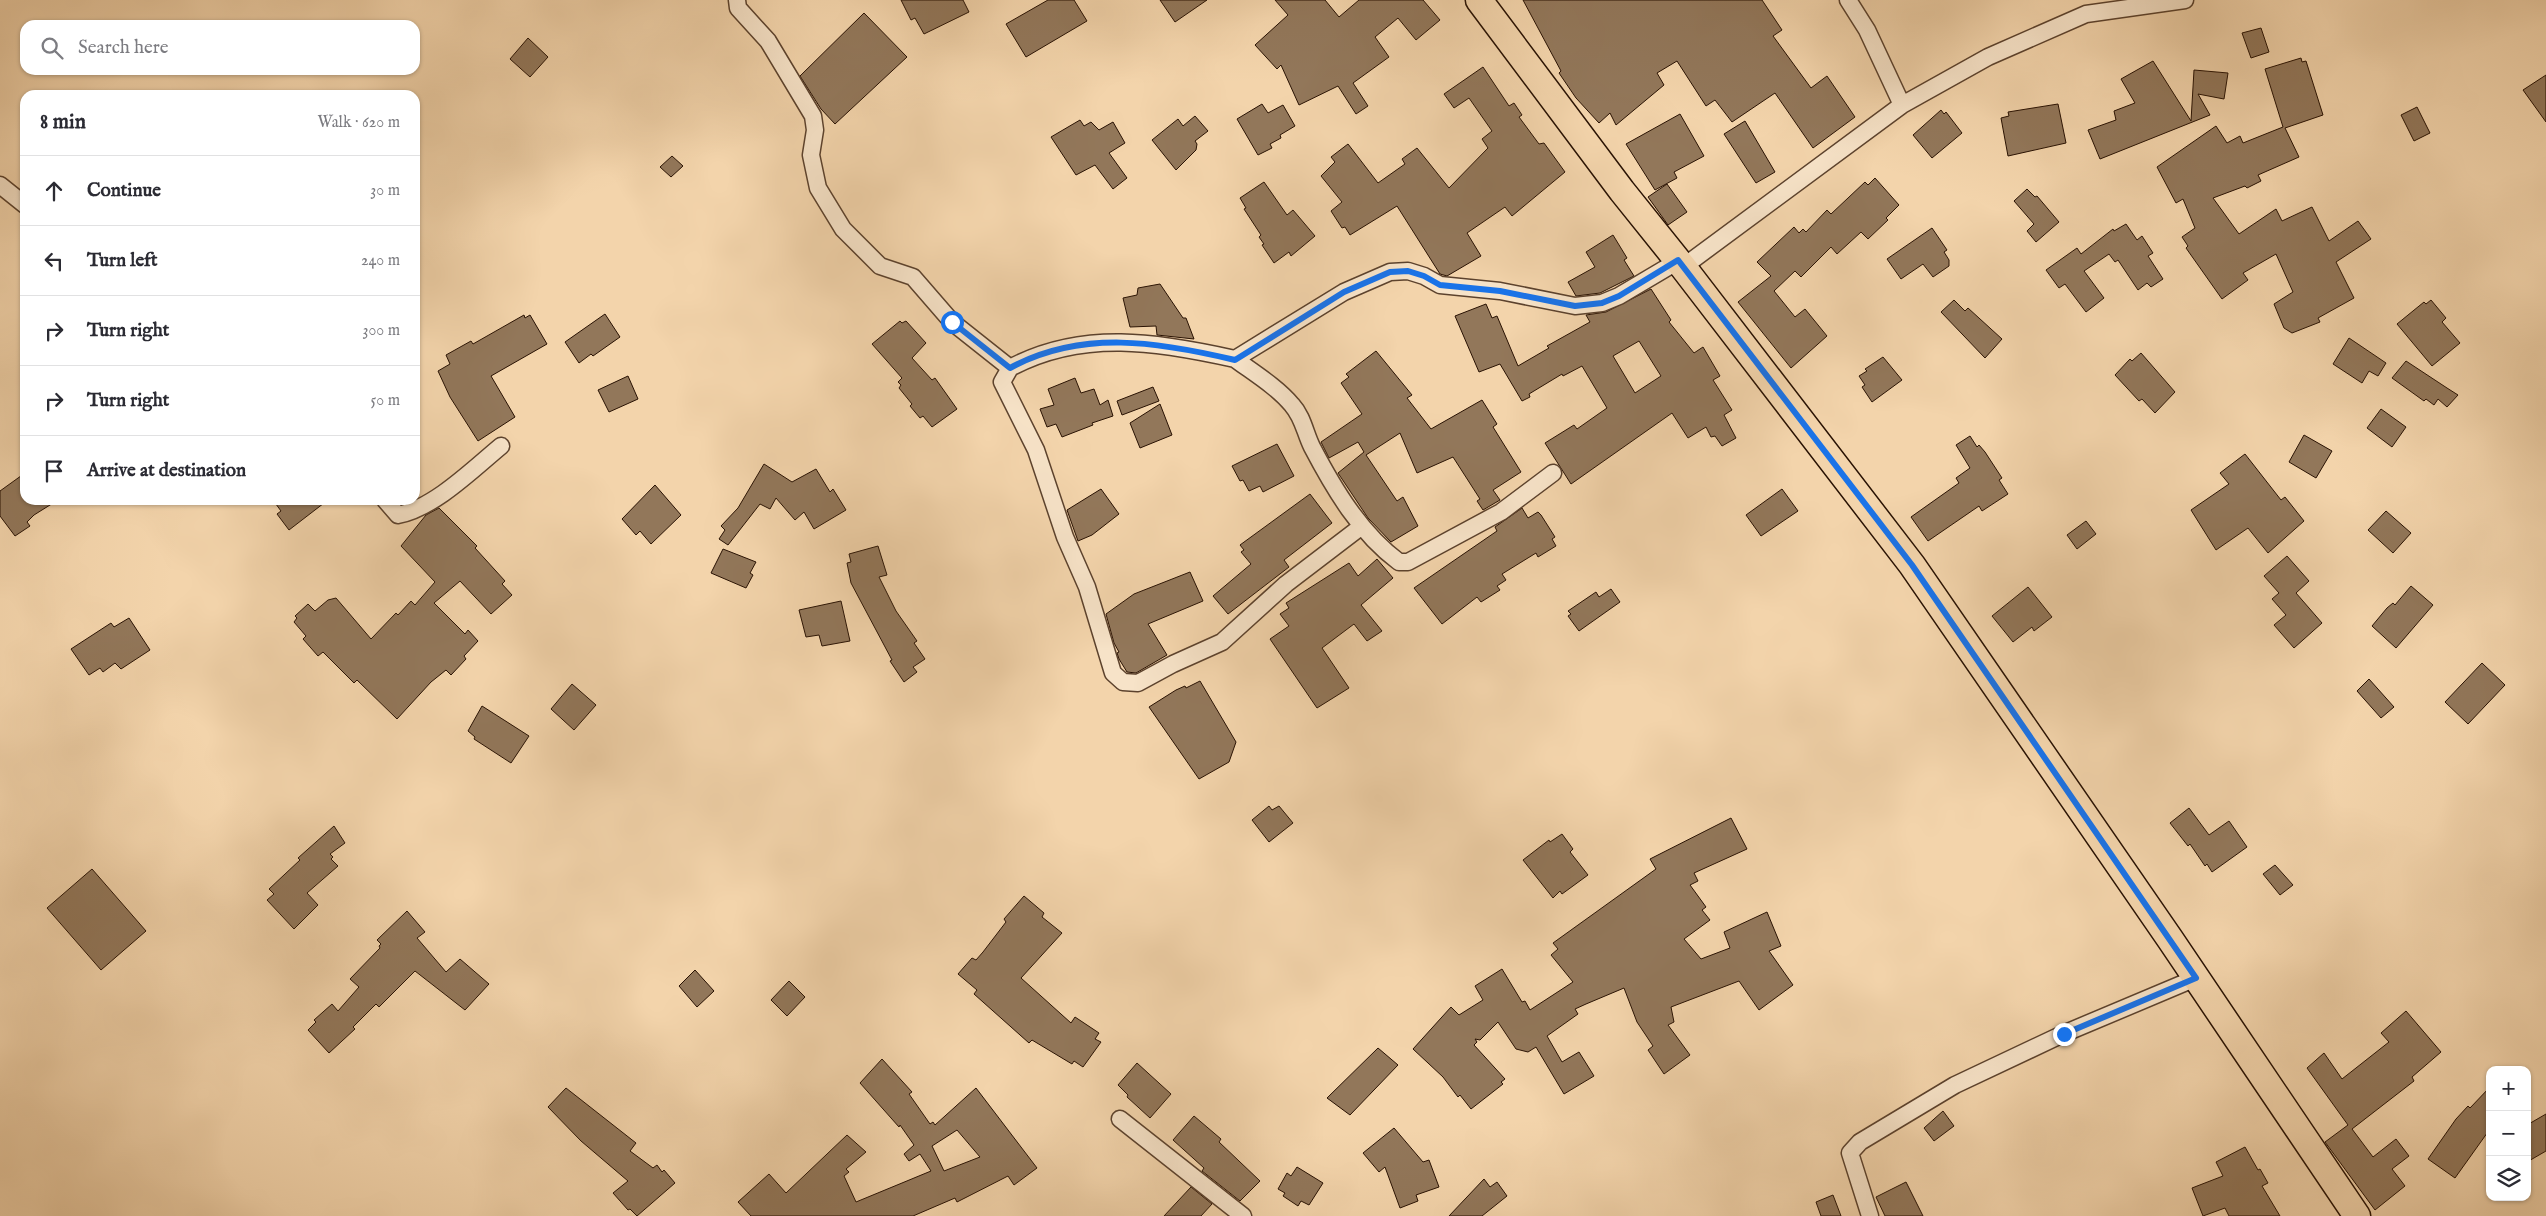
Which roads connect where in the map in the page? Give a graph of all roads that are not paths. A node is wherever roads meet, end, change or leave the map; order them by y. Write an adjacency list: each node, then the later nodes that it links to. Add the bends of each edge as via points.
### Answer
1 (736, 0): 10 (street, via 738,8 768,42 813,116 815,130 811,155 818,188 843,229 880,266 913,277 952,322)
2 (1479, 0): 8 (main road)
3 (1848, 0): 5 (street, via 1867,30)
4 (2185, 0): 5 (street, via 2086,14 1988,57)
5 (1902, 105): 8 (street)
6 (0, 185): 7 (street)
7 (20, 201)
8 (1681, 264): 9 (street, via 1602,303 1575,306 1500,291 1440,285 1408,271 1390,272 1344,292); 15 (main road, via 1912,565)
9 (1235, 360): 10 (street, via 1132,341 1084,344 1029,358); 14 (street, via 1292,405 1301,417 1329,479)
10 (1010, 368): 14 (street, via 1002,382 1036,450 1065,538 1087,587 1113,673 1123,682 1138,684 1222,642 1286,584)
11 (501, 446): 13 (street, via 414,512 398,515)
12 (1553, 473): 14 (street, via 1501,512 1408,562 1399,562 1390,556)
13 (389, 505)
14 (1362, 526)
15 (2196, 978): 18 (street, via 1955,1085 1860,1142 1850,1153); 19 (main road)
16 (1120, 1119): 17 (street)
17 (1243, 1216)
18 (1870, 1216)
19 (2356, 1216)

